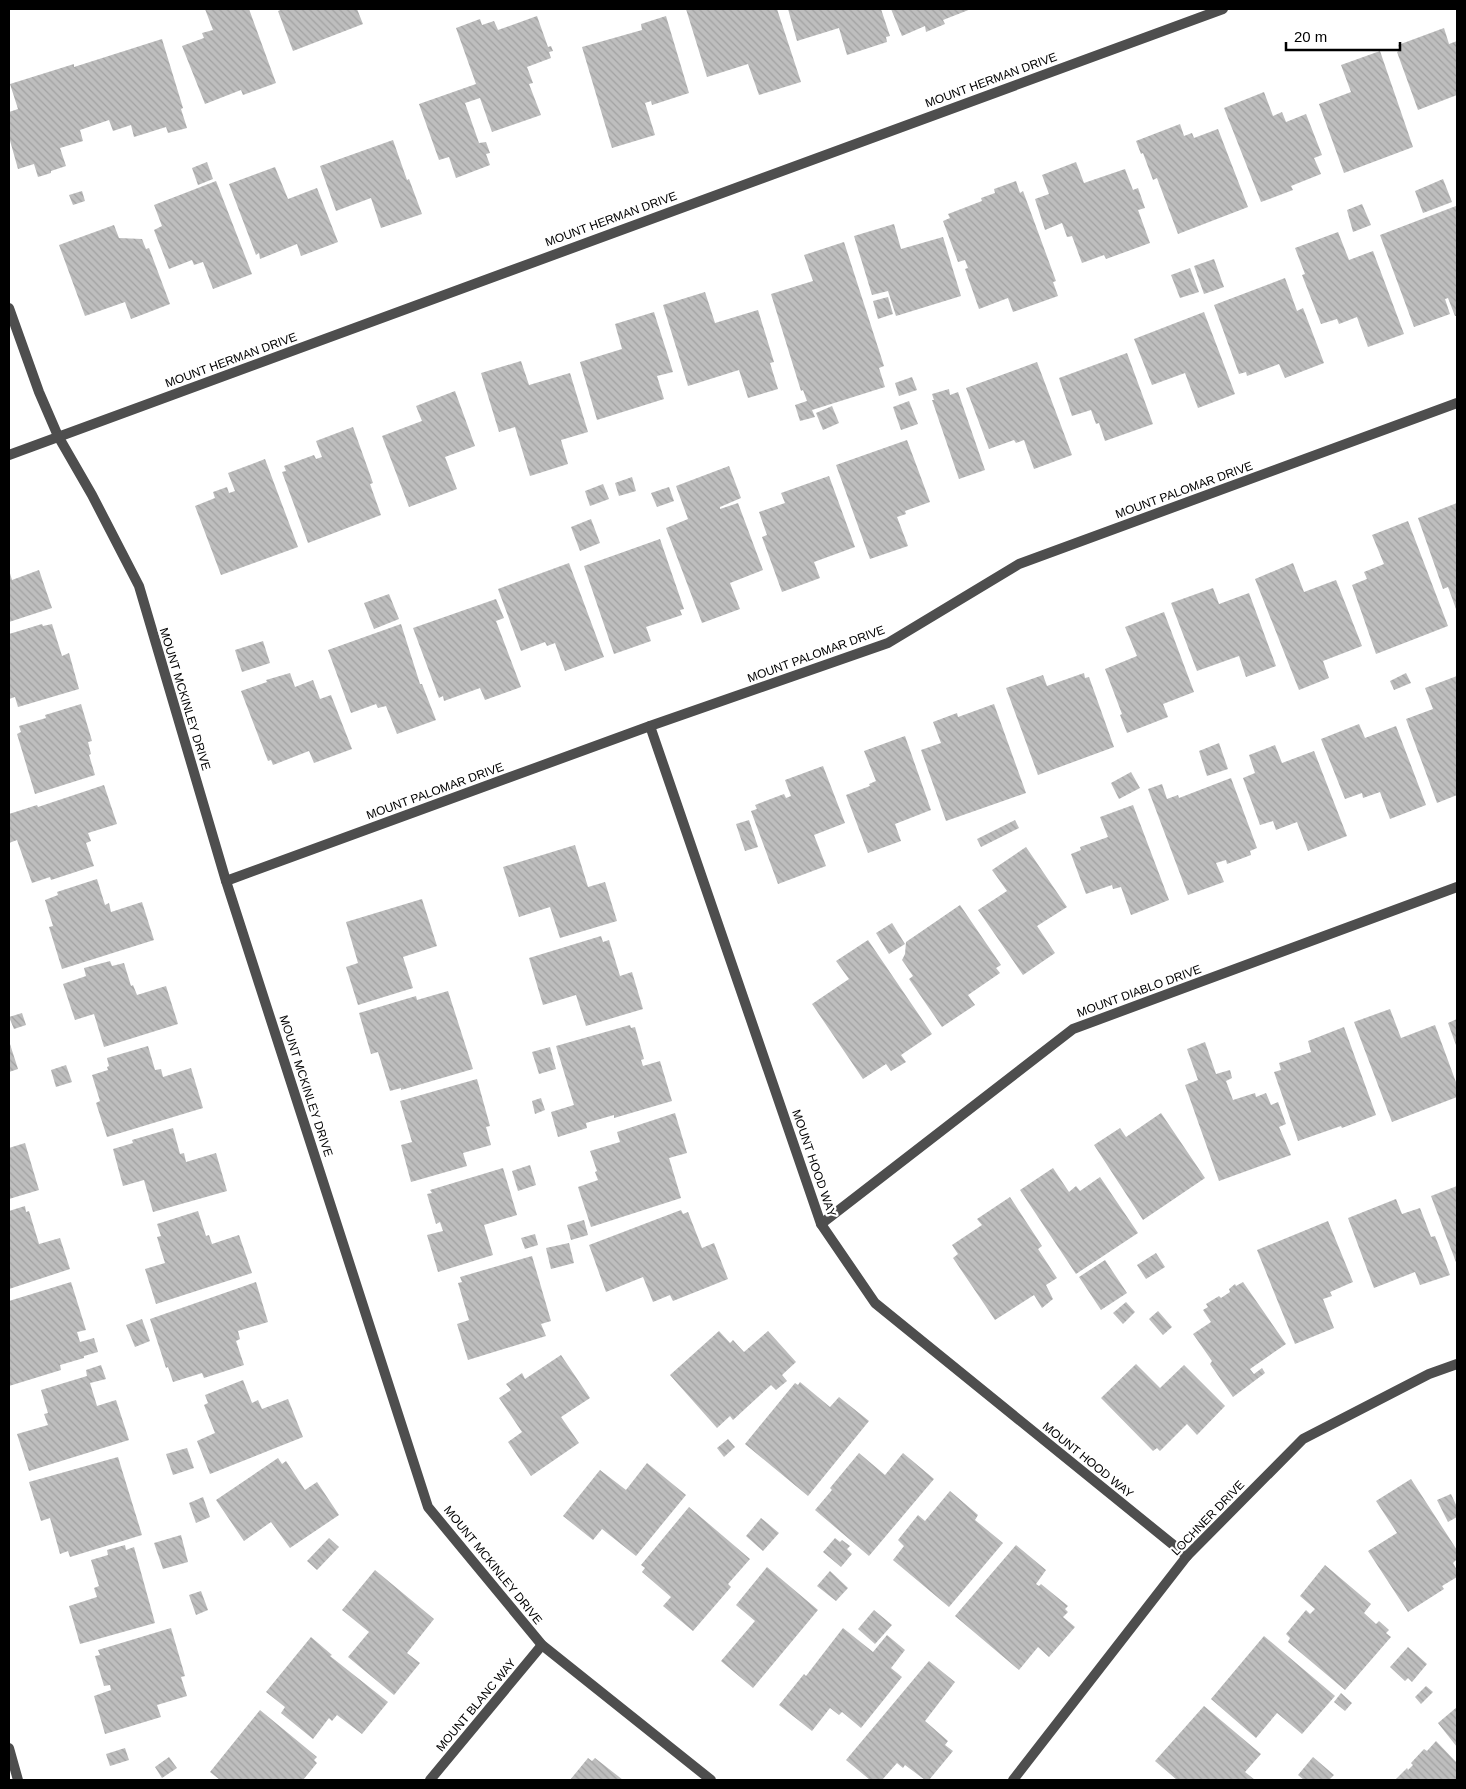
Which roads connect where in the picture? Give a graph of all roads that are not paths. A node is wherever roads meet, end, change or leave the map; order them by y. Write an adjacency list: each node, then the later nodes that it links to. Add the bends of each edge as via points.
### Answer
1 (1223, 9): 4 (street, MOUNT HERMAN DRIVE)
2 (9, 308): 4 (street, MOUNT MCKINLEY DRIVE)
3 (1457, 403): 6 (street, MOUNT PALOMAR DRIVE, via 1019,564 888,643)
4 (58, 436): 5 (street, MOUNT HERMAN DRIVE); 7 (street, MOUNT MCKINLEY DRIVE, via 139,586)
5 (9, 455)
6 (650, 726): 7 (street, MOUNT PALOMAR DRIVE); 9 (street, MOUNT HOOD WAY)
7 (226, 881): 12 (street, MOUNT MCKINLEY DRIVE, via 428,1507)
8 (1457, 887): 9 (street, MOUNT DIABLO DRIVE, via 1073,1029)
9 (821, 1224): 11 (street, MOUNT HOOD WAY, via 876,1303)
10 (1457, 1364): 11 (street, LOCHNER DRIVE, via 1429,1374 1303,1439)
11 (1187, 1556): 17 (street, LOCHNER DRIVE)
12 (542, 1645): 15 (street, MOUNT BLANC WAY); 16 (street, MOUNT MCKINLEY DRIVE)
13 (9, 1748): 14 (street)
14 (18, 1780)
15 (430, 1780)
16 (711, 1780)
17 (1013, 1780)

